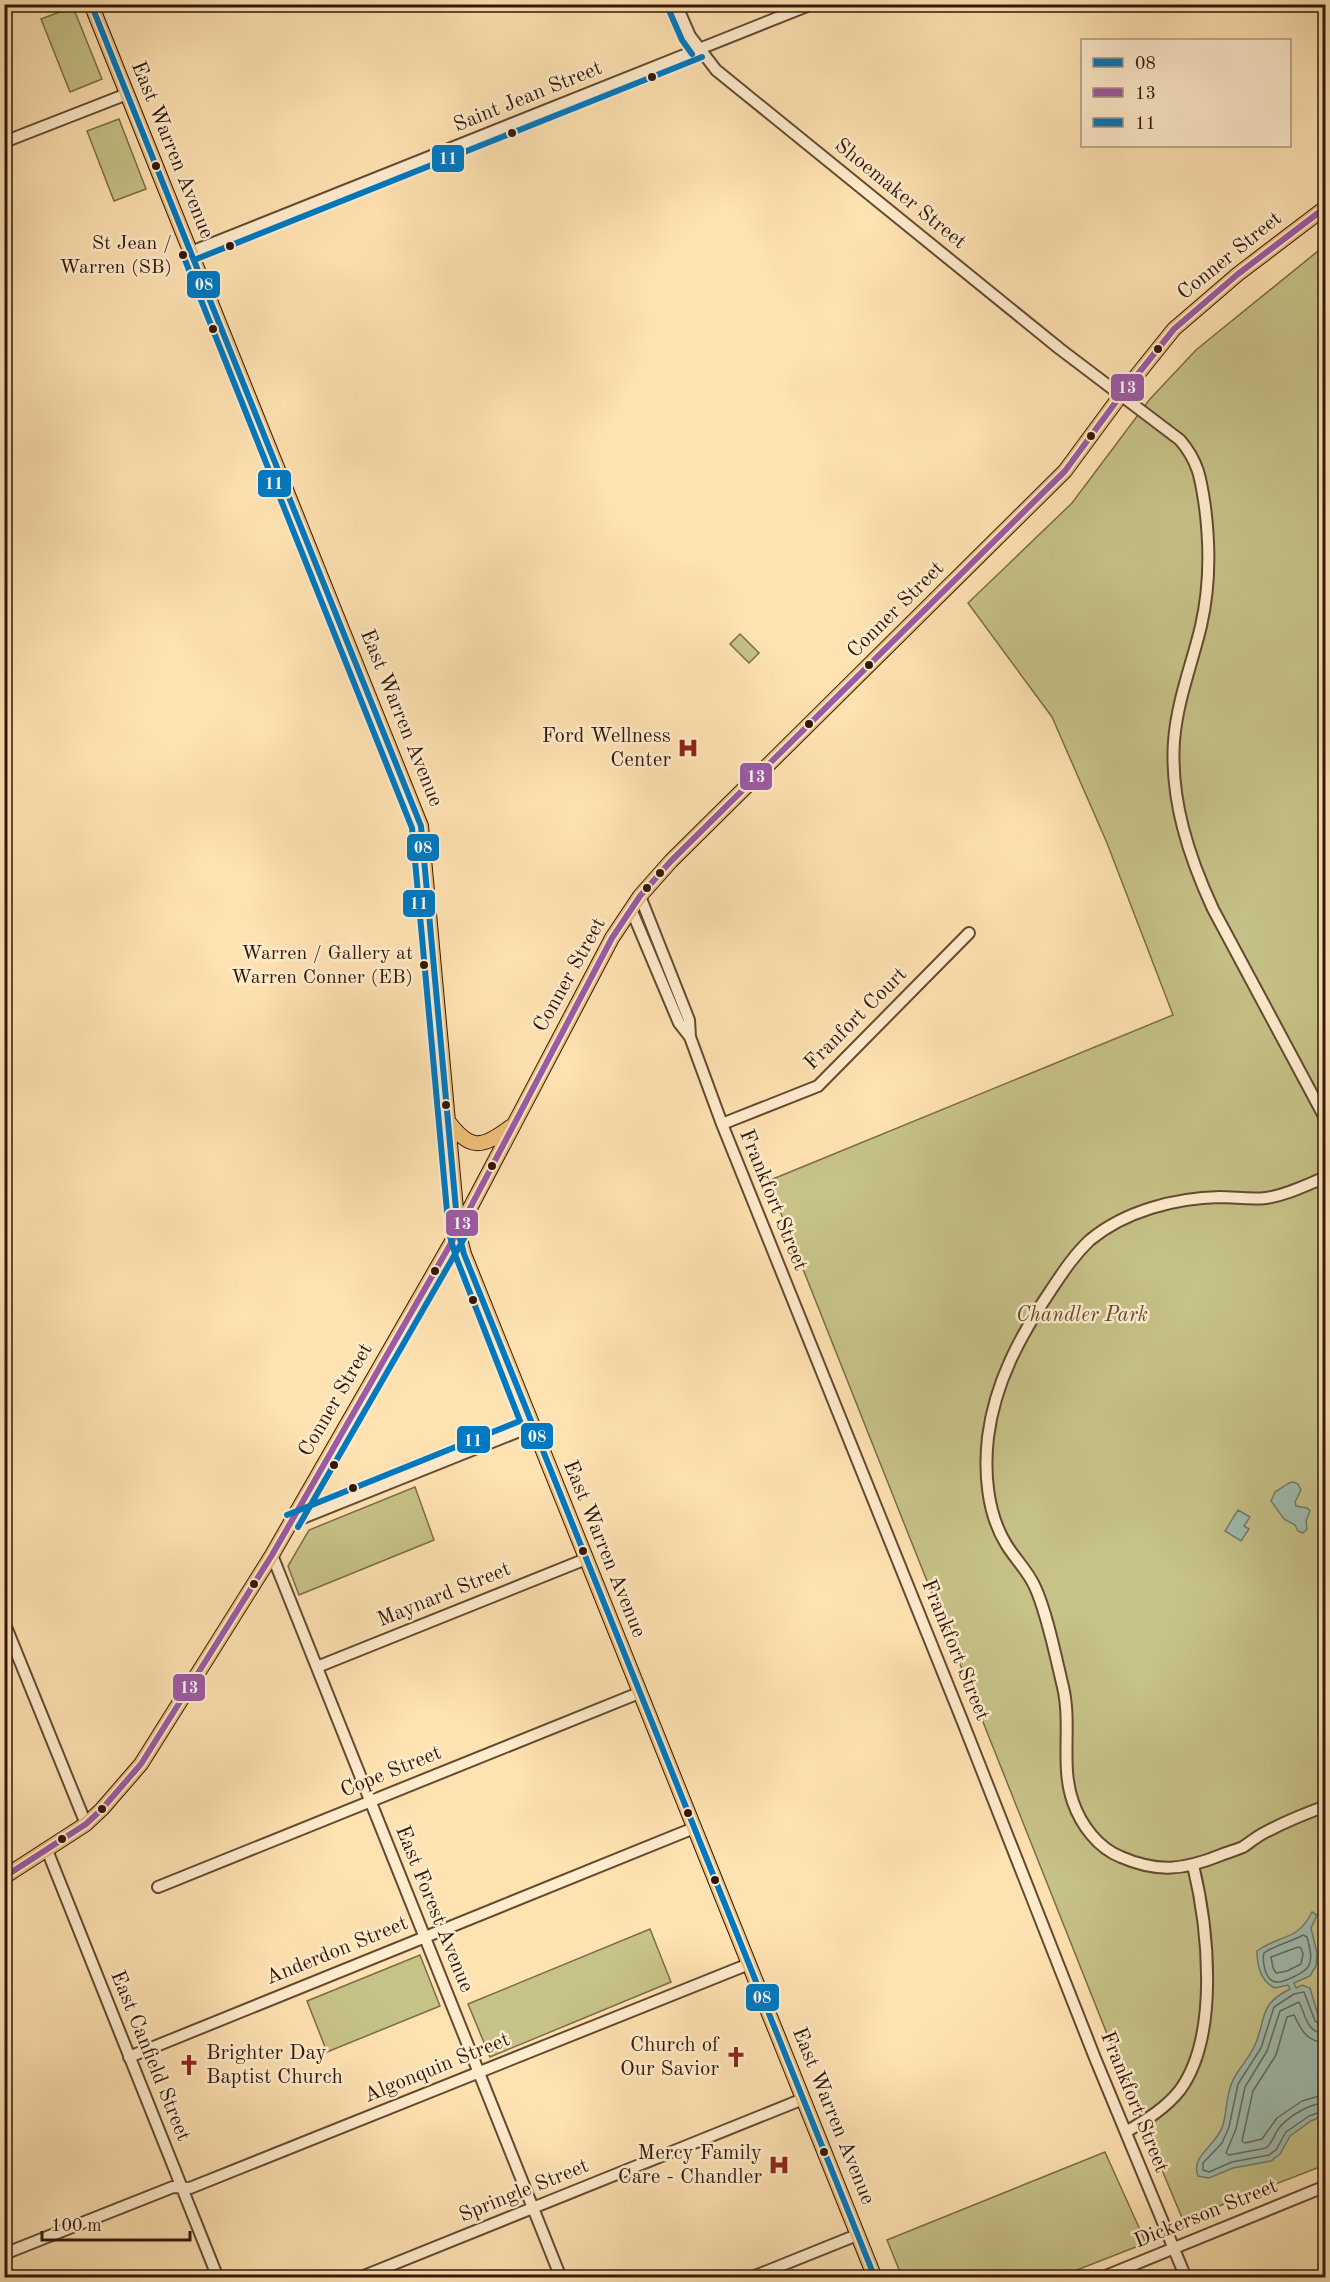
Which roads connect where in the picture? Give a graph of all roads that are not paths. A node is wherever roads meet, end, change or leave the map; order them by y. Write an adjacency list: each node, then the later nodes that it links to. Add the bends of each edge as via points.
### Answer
1 (91, 4): 5 (main road, East Warren Avenue)
2 (676, 4): 4 (street, Shoemaker Street)
3 (812, 4): 4 (street, Saint Jean Street)
4 (699, 49): 8 (street, Saint Jean Street); 9 (street, Shoemaker Street, via 716,70 763,109)
5 (127, 94): 6 (street); 8 (main road, East Warren Avenue)
6 (4, 142)
7 (1326, 207): 9 (main road, Conner Street, via 1187,317)
8 (191, 252): 15 (main road, East Warren Avenue, via 421,826)
9 (1121, 395): 10 (main road, Conner Street, via 1065,471 1042,495); 14 (street, Shoemaker Street, via 1189,451 1197,465 1205,511 1206,597 1181,696 1174,742 1175,780 1185,838 1213,909)
10 (640, 896): 11 (main road, Conner Street); 13 (street, via 689,1020)
11 (631, 909): 13 (street, via 679,1023); 16 (main road, Conner Street)
12 (969, 933): 17 (street, Franfort Court, via 818,1086)
13 (690, 1037): 17 (street, Frankfort Street)
14 (1326, 1120)
15 (448, 1121): 16 (main road, via 460,1137 474,1143 495,1138); 19 (main road, East Warren Avenue)
16 (514, 1124): 19 (main road, Conner Street)
17 (722, 1124): 40 (street, Frankfort Street)
18 (1326, 1177): 32 (street, via 1281,1195 1195,1198 1170,1203 1126,1217 1103,1230 1072,1260 1028,1325 1007,1365 992,1415 987,1462 992,1508 999,1532 1033,1583 1042,1607 1064,1690 1068,1784 1079,1816 1098,1842 1123,1858 1173,1869)
19 (458, 1231): 20 (main road, East Warren Avenue); 21 (main road, Conner Street)
20 (532, 1426): 21 (street); 23 (main road, East Warren Avenue)
21 (290, 1523): 22 (main road, Conner Street)
22 (272, 1555): 25 (street, East Forest Avenue); 29 (main road, Conner Street, via 141,1764)
23 (586, 1559): 25 (street, Maynard Street); 26 (main road, East Warren Avenue)
24 (4, 1622): 29 (street)
25 (317, 1667): 27 (street, East Forest Avenue)
26 (639, 1693): 27 (street, Cope Street); 30 (main road, East Warren Avenue)
27 (370, 1801): 34 (street, Cope Street); 35 (street, East Forest Avenue)
28 (1326, 1806): 32 (street, via 1259,1835 1242,1847)
29 (86, 1824): 31 (main road, Conner Street)
30 (694, 1828): 35 (street, Anderdon Street); 36 (main road, East Warren Avenue)
31 (47, 1850): 33 (main road, Conner Street); 37 (street, East Canfield Street)
32 (1194, 1865): 40 (street, via 1207,1958 1198,2054 1187,2079 1170,2102)
33 (4, 1877)
34 (158, 1887)
35 (425, 1937): 37 (street, Anderdon Street); 38 (street, East Forest Avenue)
36 (749, 1964): 38 (street, Algonquin Street); 39 (main road, East Warren Avenue)
37 (129, 2057): 42 (street, East Canfield Street)
38 (479, 2072): 42 (street, Algonquin Street, via 190,2188); 43 (street, East Forest Avenue)
39 (803, 2099): 43 (street, Springle Street); 44 (main road, East Warren Avenue)
40 (1126, 2132): 45 (street, Frankfort Street)
41 (1326, 2186): 45 (street, Dickerson Street)
42 (182, 2187): 46 (street, Algonquin Street, via 172,2187); 47 (street, East Canfield Street)
43 (533, 2208): 48 (street, Springle Street); 49 (street, East Forest Avenue)
44 (857, 2235): 50 (street); 51 (main road, East Warren Avenue)
45 (1173, 2248): 52 (street, Dickerson Street); 53 (street, Frankfort Street)
46 (4, 2254)
47 (218, 2277)
48 (359, 2277)
49 (561, 2277)
50 (750, 2277)
51 (875, 2277)
52 (1101, 2277)
53 (1186, 2277)

